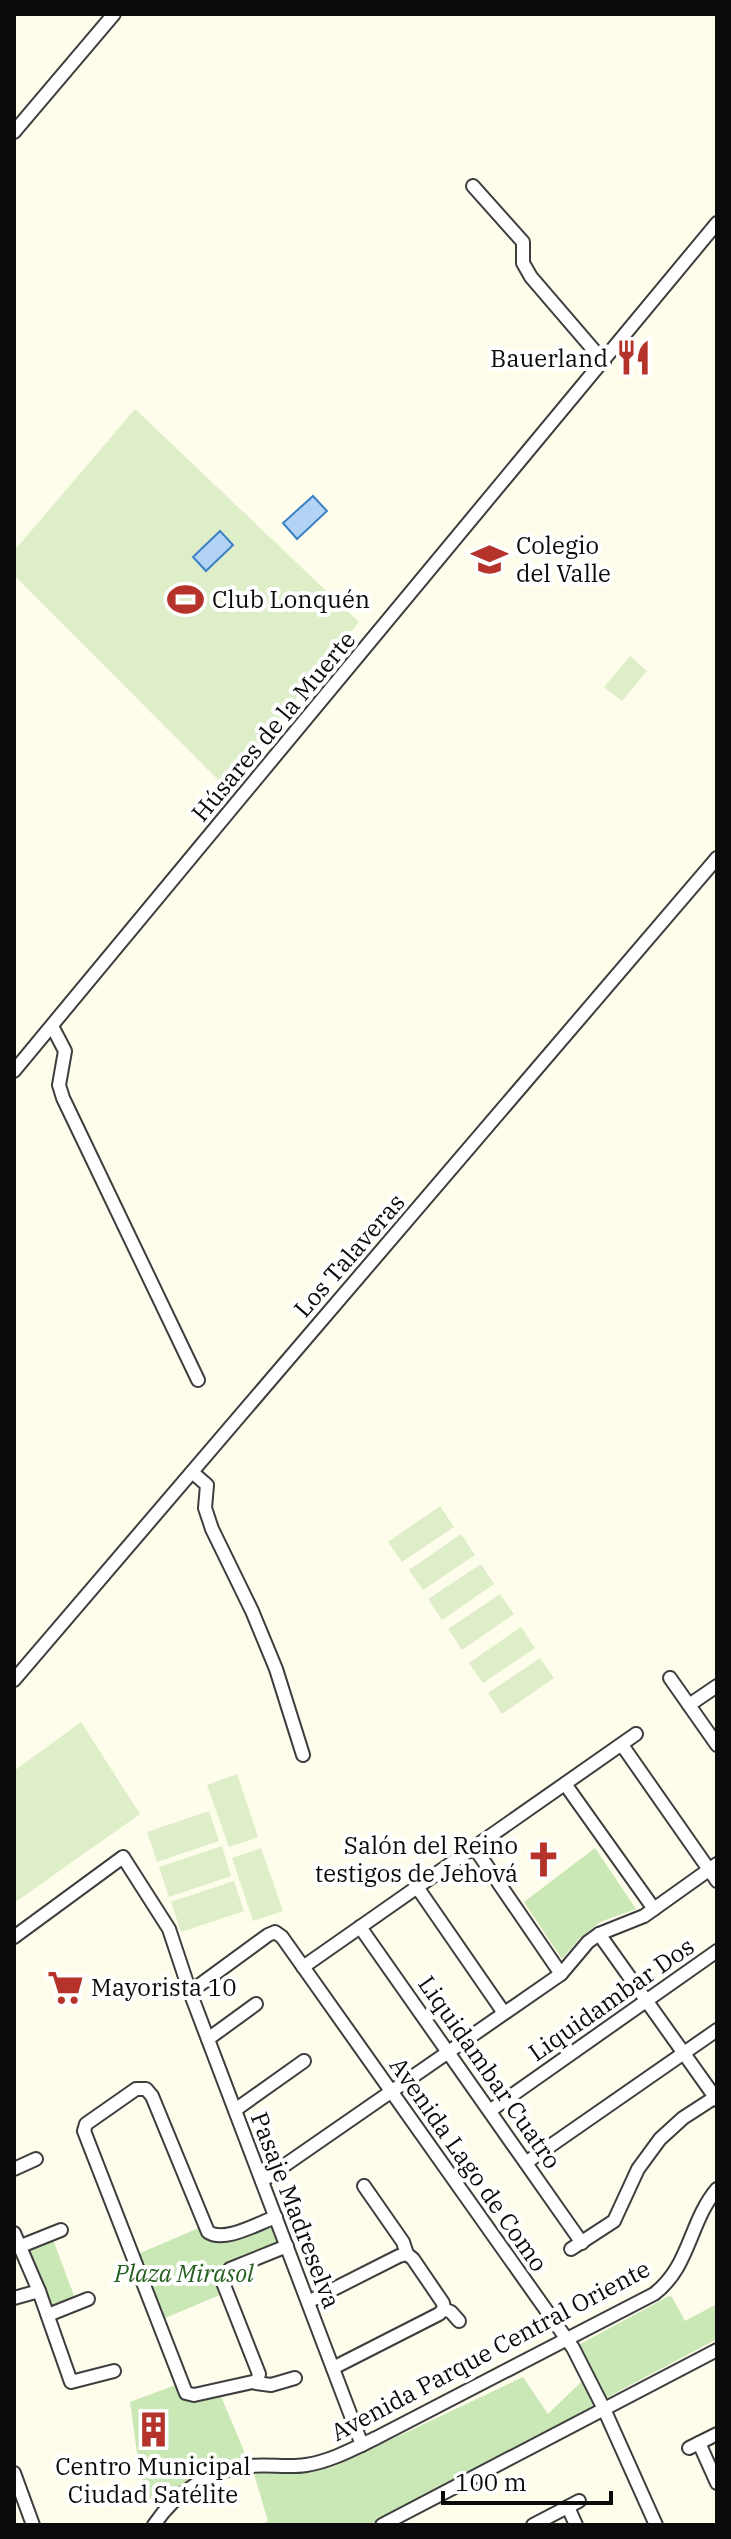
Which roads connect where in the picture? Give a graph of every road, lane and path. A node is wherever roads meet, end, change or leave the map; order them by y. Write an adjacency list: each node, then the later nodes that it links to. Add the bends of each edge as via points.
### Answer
1 (114, 14): 2 (street)
2 (14, 132)
3 (473, 186): 5 (street, via 523,242 523,263 531,277)
4 (717, 223): 5 (street, Húsares de la Muerte)
5 (604, 362): 7 (street, Húsares de la Muerte)
6 (717, 858): 10 (street, Los Talaveras)
7 (52, 1026): 8 (street, Húsares de la Muerte); 9 (street, via 65,1051 59,1085 63,1098)
8 (14, 1071)
9 (198, 1380)
10 (192, 1472): 12 (street, Los Talaveras); 18 (street, via 207,1485 205,1508 212,1529 270,1654)
11 (670, 1678): 14 (street)
12 (14, 1680)
13 (717, 1686): 14 (street)
14 (689, 1705): 17 (street)
15 (636, 1734): 16 (street)
16 (622, 1745): 19 (street); 21 (street)
17 (717, 1745)
18 (303, 1755)
19 (565, 1784): 20 (street); 23 (street)
20 (474, 1847): 22 (street); 29 (street)
21 (714, 1871): 23 (street)
22 (417, 1887): 24 (street); 33 (street)
23 (654, 1909): 25 (street)
24 (360, 1927): 28 (street); 36 (street, Liquidambar Cuatro)
25 (599, 1934): 29 (street); 31 (street)
26 (14, 1937): 30 (street, Pasaje Madreselva, via 123,1857 169,1929)
27 (717, 1951): 31 (street, Liquidambar Dos)
28 (303, 1967): 30 (street, Avenida Lago de Como, via 280,1934 271,1933); 39 (street, Avenida Lago de Como)
29 (561, 1974): 33 (street)
30 (190, 1992): 35 (street, Pasaje Madreselva)
31 (647, 2001): 37 (street); 42 (street, Liquidambar Dos)
32 (256, 2004): 35 (street)
33 (504, 2013): 36 (street)
34 (717, 2030): 37 (street)
35 (208, 2039): 41 (street, Pasaje Madreselva)
36 (449, 2051): 39 (street); 42 (street, Liquidambar Cuatro)
37 (683, 2053): 40 (street); 44 (street)
38 (304, 2061): 41 (street)
39 (391, 2091): 46 (street); 62 (street, Avenida Lago de Como)
40 (716, 2098): 44 (street, Liquidambar Cuatro, via 660,2139 638,2169 614,2221 577,2246)
41 (235, 2110): 46 (street, Pasaje Madreselva)
42 (491, 2110): 44 (street, Liquidambar Cuatro)
43 (36, 2159): 45 (street)
44 (527, 2162)
45 (14, 2169)
46 (262, 2181): 49 (street, Pasaje Madreselva)
47 (364, 2186): 54 (street)
48 (717, 2189): 62 (street, Avenida Parque Central Oriente, via 667,2283)
49 (276, 2217): 53 (street, Pasaje Madreselva); 67 (street, via 224,2236 208,2232 146,2089 136,2089 84,2129 186,2393)
50 (61, 2230): 52 (street)
51 (14, 2233): 52 (street)
52 (21, 2246): 55 (street)
53 (287, 2246): 58 (street, Pasaje Madreselva); 67 (street, via 230,2269 222,2280 259,2374)
54 (407, 2254): 58 (street); 59 (street)
55 (39, 2291): 56 (street); 60 (street)
56 (14, 2298)
57 (88, 2299): 60 (street)
58 (308, 2302): 64 (street, Pasaje Madreselva)
59 (444, 2309): 61 (street); 64 (street)
60 (48, 2315): 65 (street, via 71,2382)
61 (459, 2321)
62 (565, 2339): 68 (street, Avenida Lago de Como); 70 (street, Avenida Parque Central Oriente)
63 (717, 2350): 68 (street)
64 (333, 2368): 70 (street, Pasaje Madreselva)
65 (114, 2371)
66 (295, 2378): 67 (street)
67 (256, 2383)
68 (604, 2409): 75 (street); 78 (street, Avenida Lago de Como)
69 (717, 2434): 72 (street, via 694,2445)
70 (362, 2445): 74 (street, Avenida Parque Central Oriente, via 311,2465 251,2466 217,2473 186,2491)
71 (14, 2473): 73 (street)
72 (717, 2483)
73 (33, 2525)
74 (154, 2525)
75 (382, 2525)
76 (533, 2525): 77 (street, via 573,2504)
77 (576, 2525)
78 (656, 2525)

